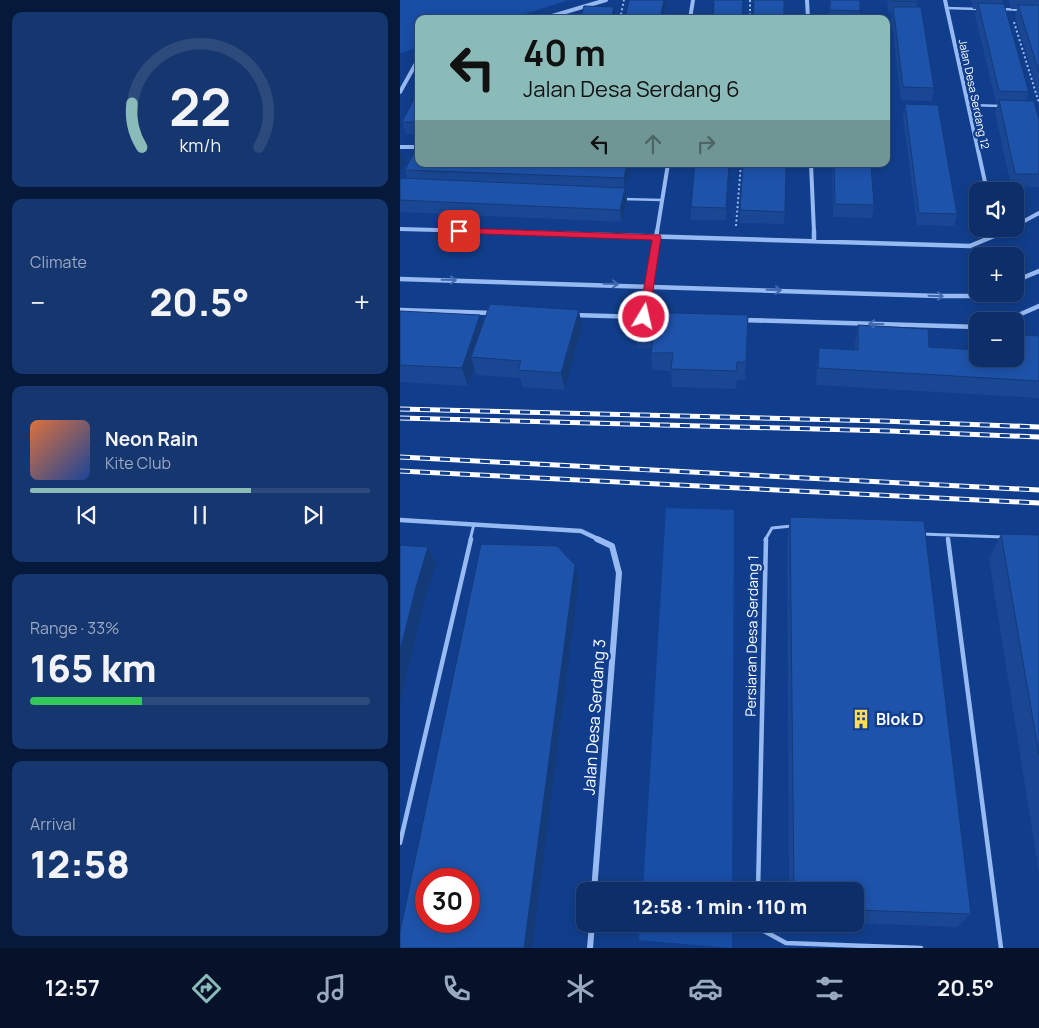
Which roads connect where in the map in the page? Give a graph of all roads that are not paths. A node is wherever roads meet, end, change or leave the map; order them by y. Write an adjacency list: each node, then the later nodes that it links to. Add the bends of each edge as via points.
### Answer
1 (606, 0): 9 (street)
2 (693, 0): 12 (street)
3 (807, 0): 13 (street)
4 (945, 0): 5 (street, Jalan Desa Serdang 12)
5 (946, 8): 6 (lane); 16 (street, Jalan Desa Serdang 12)
6 (983, 9)
7 (1001, 9): 8 (lane)
8 (1029, 10)
9 (565, 12): 10 (street); 11 (street)
10 (555, 15)
11 (564, 15)
12 (691, 15)
13 (808, 15)
14 (415, 65): 15 (street)
15 (400, 92)
16 (968, 105): 17 (lane); 22 (street, Jalan Desa Serdang 12)
17 (1003, 106)
18 (400, 147): 19 (street)
19 (415, 147)
20 (668, 167): 24 (street)
21 (812, 167): 30 (street)
22 (985, 182)
23 (614, 198): 24 (lane)
24 (662, 200): 28 (street)
25 (1039, 213): 26 (street)
26 (1024, 221)
27 (400, 229): 28 (street)
28 (656, 237): 30 (street); 34 (street)
29 (994, 237): 30 (street, via 970,246)
30 (814, 241)
31 (1039, 271): 32 (street)
32 (1024, 277)
33 (400, 279): 34 (street, one-way to 34)
34 (649, 285): 35 (street, one-way to 35); 41 (street)
35 (969, 296)
36 (1039, 306): 39 (street)
37 (400, 310): 38 (street)
38 (498, 313)
39 (1024, 313)
40 (566, 315): 41 (street)
41 (644, 317): 42 (street)
42 (654, 318)
43 (732, 320): 44 (street, one-way to 43)
44 (969, 327)
45 (400, 520): 46 (street)
46 (474, 524): 51 (lane); 52 (street, Jalan Desa Serdang 3, via 581,531 612,546 619,573)
47 (798, 526): 53 (lane, Persiaran Desa Serdang 1, via 772,528 765,541)
48 (917, 533): 49 (lane)
49 (947, 535): 50 (lane); 58 (lane)
50 (1011, 537)
51 (400, 843)
52 (595, 882)
53 (758, 882)
54 (591, 932): 56 (street)
55 (766, 932): 57 (lane, via 786,943)
56 (590, 948)
57 (921, 948)
58 (1002, 948)

